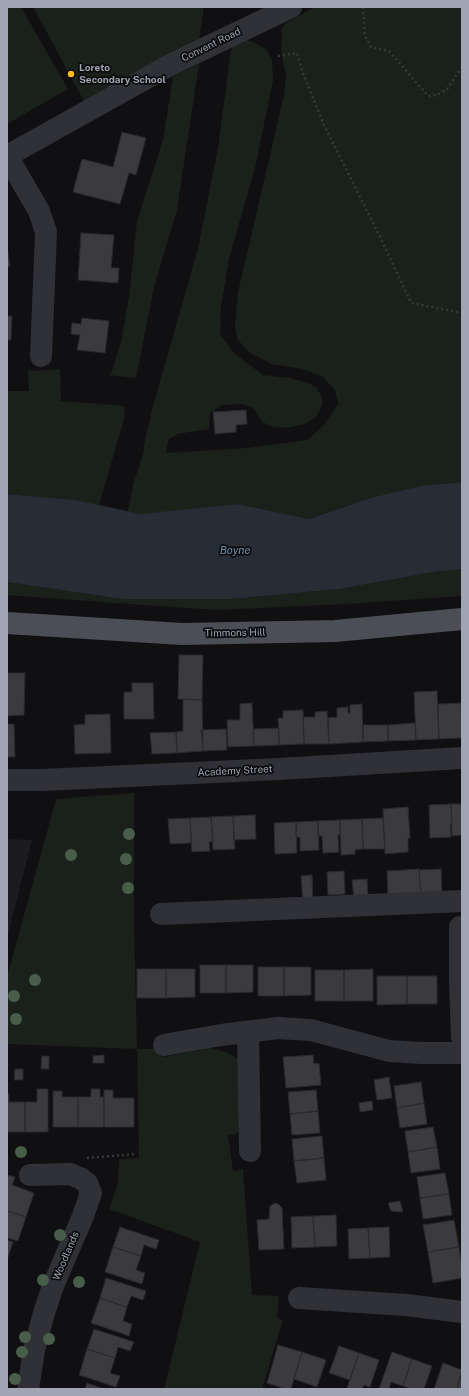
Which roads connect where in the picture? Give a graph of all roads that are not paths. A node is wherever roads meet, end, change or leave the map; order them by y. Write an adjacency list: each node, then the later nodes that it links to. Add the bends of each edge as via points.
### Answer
1 (291, 7): 2 (street, Convent Road, via 170,65)
2 (7, 156): 3 (street, via 40,211 46,232)
3 (41, 356)
4 (462, 620): 5 (main road, Timmons Hill, via 335,631 182,634)
5 (7, 623)
6 (462, 758): 7 (street, Academy Street)
7 (7, 780)
8 (462, 901): 9 (street)
9 (161, 914)
10 (460, 927): 12 (street)
11 (248, 1032): 13 (street); 14 (street, via 278,1028 311,1030 389,1051); 15 (street)
12 (462, 1037)
13 (164, 1045)
14 (462, 1053)
15 (250, 1151)
16 (30, 1175): 19 (street, Woodlands, via 70,1174 87,1183 91,1193 44,1313 34,1350)
17 (299, 1298): 18 (street, via 406,1305)
18 (462, 1312)
19 (28, 1389)

